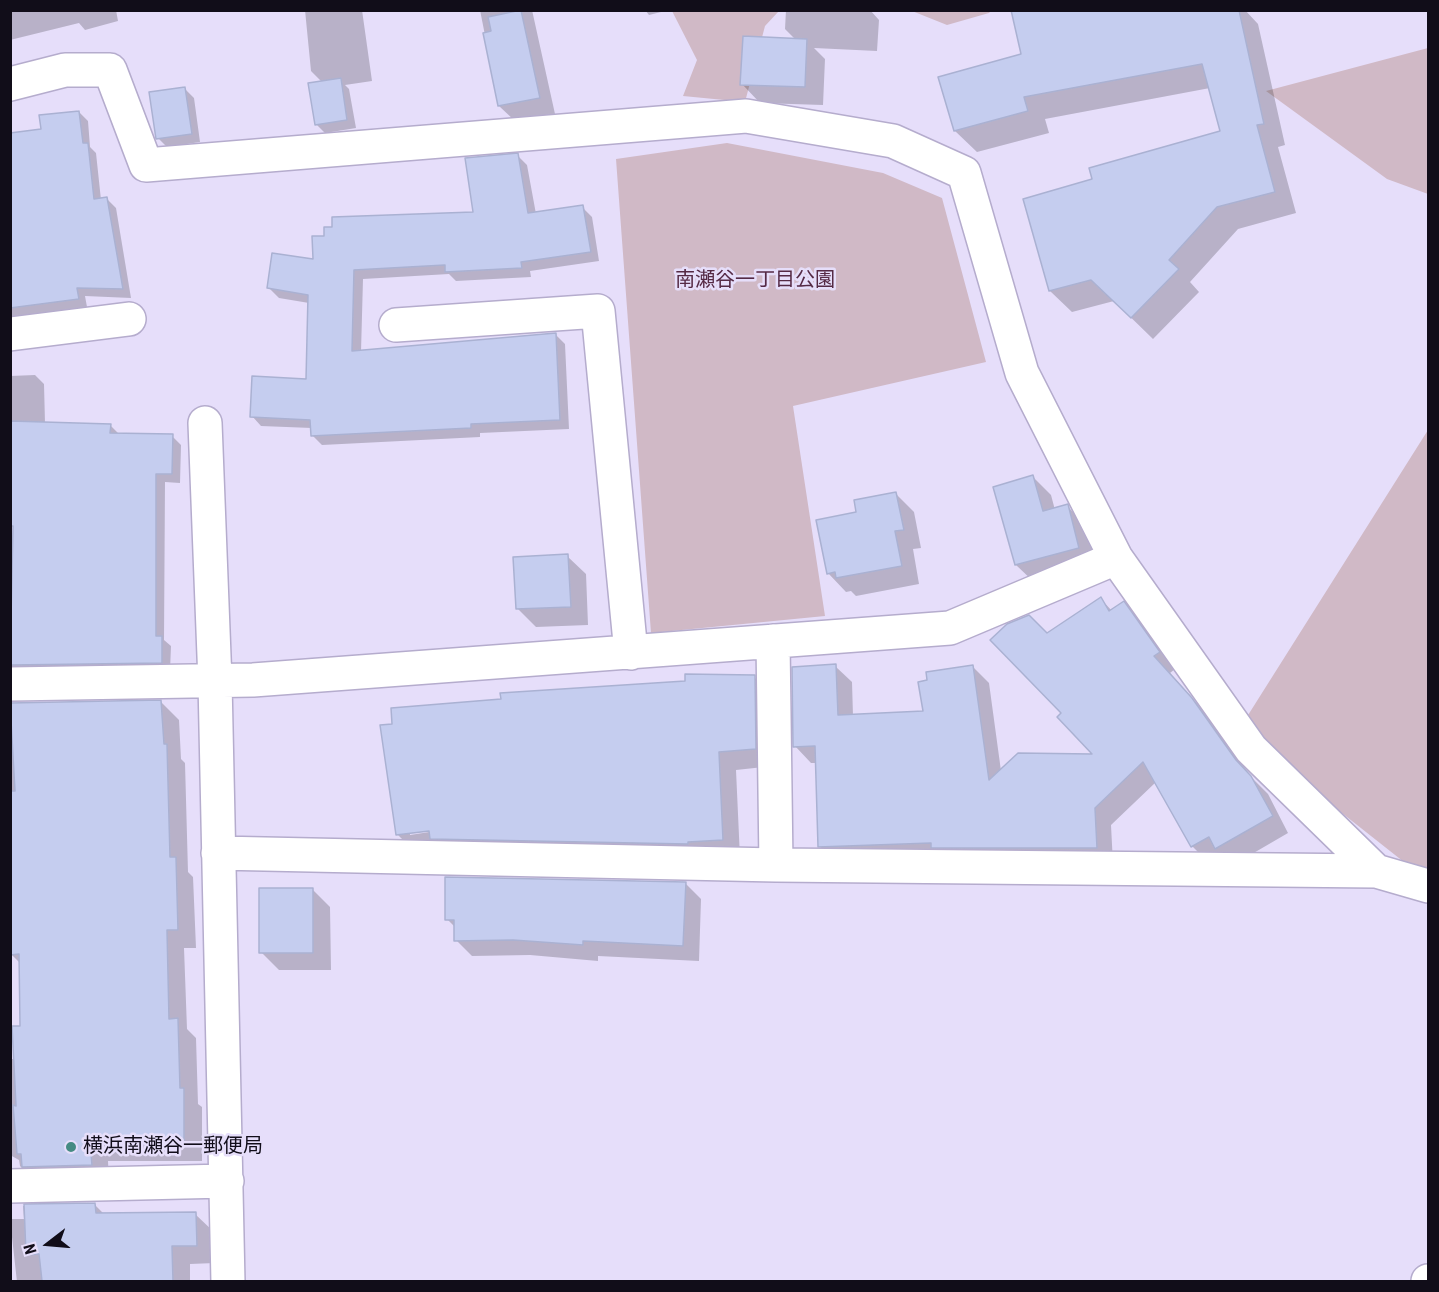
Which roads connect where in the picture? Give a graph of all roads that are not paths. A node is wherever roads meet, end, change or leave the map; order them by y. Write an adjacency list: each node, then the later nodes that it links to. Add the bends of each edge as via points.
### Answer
1 (10, 84): 6 (street, via 65,70 110,70 146,165 746,116 893,141 964,172 1022,373)
2 (129, 319): 4 (street)
3 (396, 325): 8 (street, via 598,311)
4 (10, 334)
5 (205, 423): 9 (street)
6 (1116, 558): 7 (street, via 950,628); 13 (street, via 1251,749)
7 (773, 640): 8 (street); 12 (street)
8 (631, 653): 9 (street)
9 (215, 682): 10 (street); 11 (street)
10 (10, 684)
11 (218, 853): 12 (street); 15 (street)
12 (776, 865): 13 (street)
13 (1376, 871): 14 (street)
14 (1428, 886)
15 (227, 1181): 16 (street); 17 (street)
16 (10, 1186)
17 (228, 1281)

